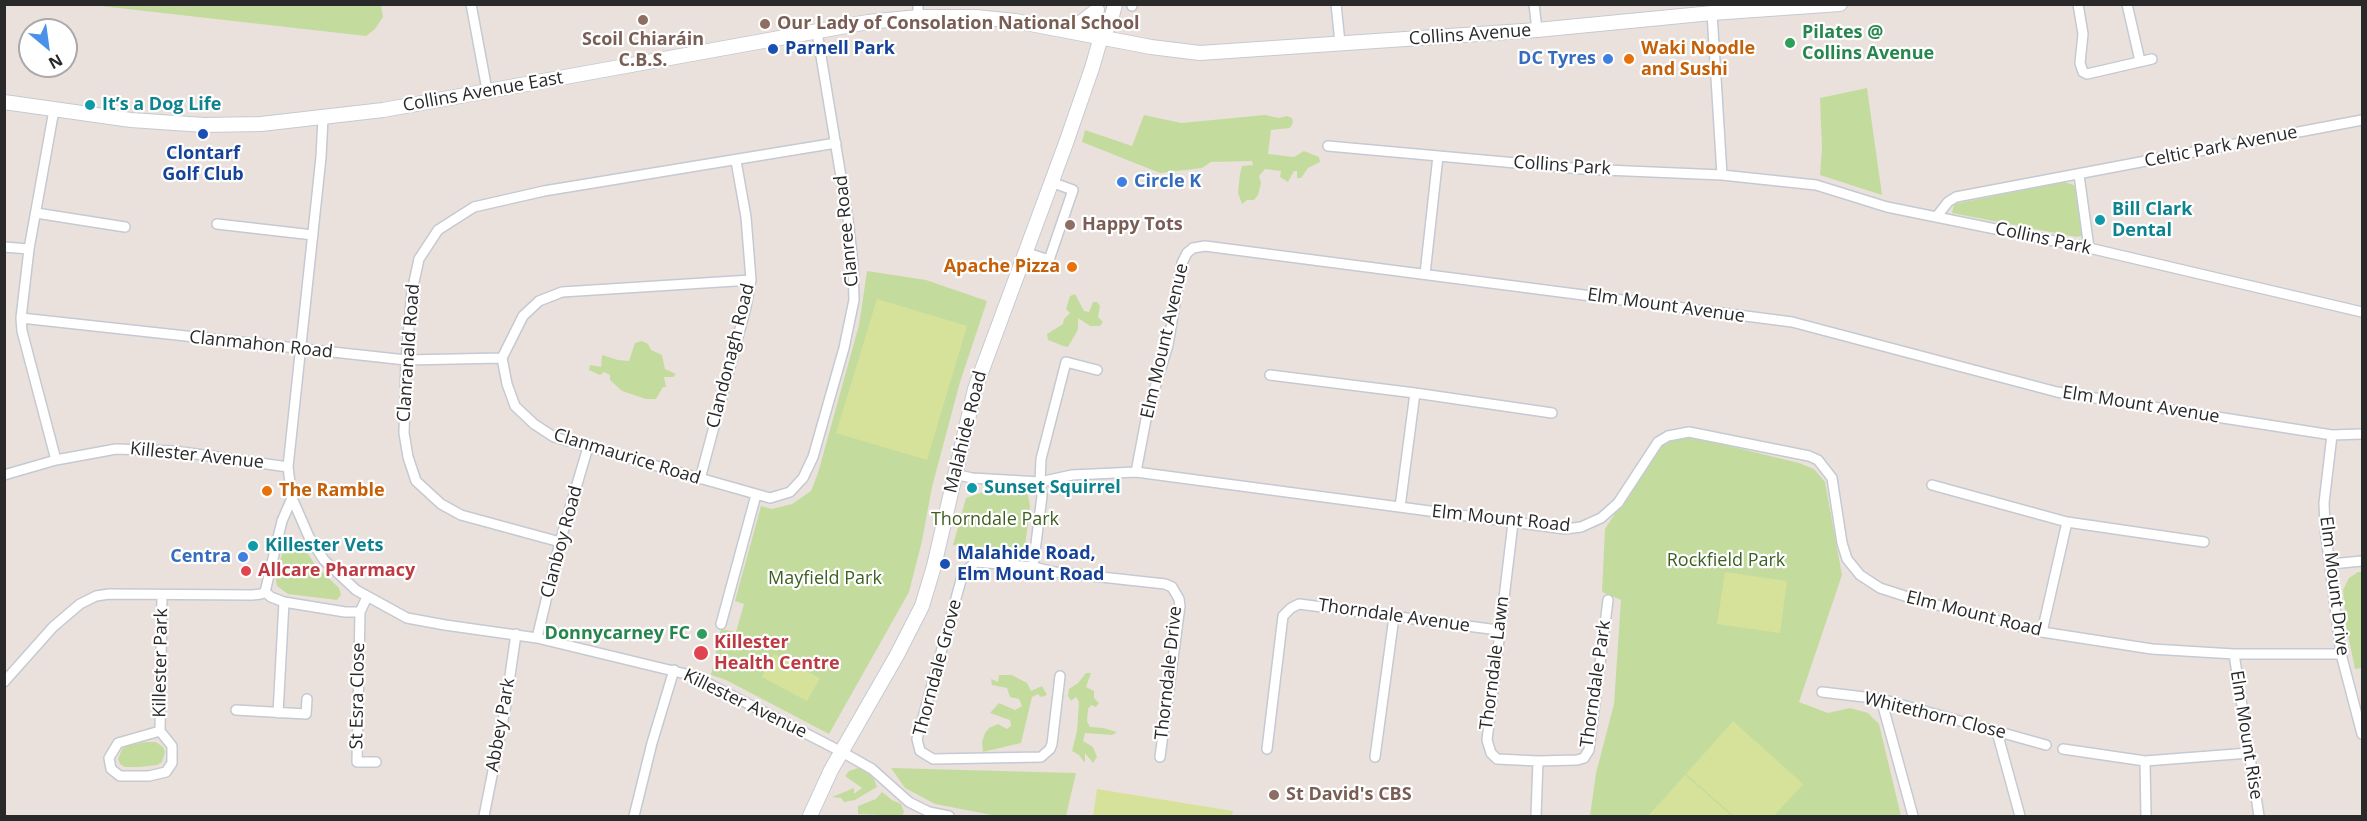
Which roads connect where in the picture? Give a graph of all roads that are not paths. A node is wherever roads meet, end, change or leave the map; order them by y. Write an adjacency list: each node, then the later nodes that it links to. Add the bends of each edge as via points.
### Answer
1 (471, 4): 19 (street)
2 (1115, 4): 15 (main road, Malahide Road, via 1110,24)
3 (1336, 4): 16 (street)
4 (1534, 4): 13 (street)
5 (1840, 4): 8 (main road, Collins Avenue)
6 (2078, 4): 18 (street, via 2083,34 2080,63 2084,72)
7 (2127, 4): 18 (street)
8 (1795, 6): 11 (main road, Collins Avenue)
9 (1097, 7): 12 (main road, Malahide Road, via 1083,21); 15 (main road, Malahide Road, via 1095,23)
10 (918, 11): 12 (main road, Collins Avenue East); 14 (main road, Collins Avenue East)
11 (1712, 13): 13 (main road, Collins Avenue); 28 (street)
12 (1065, 30): 15 (main road, Collins Avenue East)
13 (1537, 30): 16 (main road, Collins Avenue)
14 (817, 32): 19 (main road, Collins Avenue East); 24 (street, Clanree Road)
15 (1101, 37): 16 (main road, Collins Avenue, via 1200,53); 30 (main road, Malahide Road)
16 (1340, 43)
17 (2152, 58): 18 (street)
18 (2140, 61)
19 (487, 90): 22 (main road, Collins Avenue East)
20 (4, 102): 21 (main road, Collins Avenue East)
21 (54, 110): 22 (main road, Collins Avenue East, via 204,125); 31 (street)
22 (323, 118): 35 (street)
23 (2362, 120): 29 (street, Celtic Park Avenue)
24 (836, 143): 27 (street, Clanranald Road); 62 (street, Clanree Road, via 853,264 854,300 813,457 803,478)
25 (1328, 146): 26 (street, Collins Park)
26 (1438, 156): 28 (street, Collins Park, via 1582,169); 40 (street)
27 (736, 161): 41 (street, Clandonagh Road); 46 (street, Clanranald Road, via 544,191 474,207 457,217 438,230 419,259)
28 (1722, 175): 32 (street, Collins Park, via 1816,184 1887,207)
29 (2079, 175): 32 (street, Celtic Park Avenue, via 1956,197); 37 (street)
30 (1051, 182): 39 (main road, Malahide Road); 39 (street, via 1073,189 1049,260)
31 (36, 213): 34 (street); 38 (street)
32 (1937, 216): 37 (street, Collins Park)
33 (217, 224): 35 (street)
34 (125, 227)
35 (313, 235): 44 (street)
36 (4, 247): 38 (street)
37 (2089, 248): 42 (street, Collins Park)
38 (29, 249): 43 (street)
39 (1024, 252): 57 (main road, Malahide Road, via 975,389)
40 (1425, 274): 52 (street, Elm Mount Avenue, via 1792,322 2057,393); 56 (street, Elm Mount Avenue, via 1248,250 1193,248 1182,264 1168,345 1147,414)
41 (751, 280): 45 (street, via 562,292 539,301 523,316); 59 (street, Clandonagh Road)
42 (2362, 312)
43 (21, 318): 44 (street, Clanmahon Road); 54 (street)
44 (300, 350): 46 (street, Clanmahon Road); 55 (street)
45 (502, 358): 46 (street, Clanmahon Road); 53 (street, Clanmaurice Road, via 515,406 554,437)
46 (406, 360): 68 (street, Clanranald Road, via 404,433 416,481 441,504 461,514)
47 (1097, 370): 60 (street, via 1066,362 1041,459)
48 (1270, 375): 49 (street)
49 (1415, 393): 50 (street); 65 (street)
50 (1552, 413)
51 (2362, 434): 52 (street, Elm Mount Avenue)
52 (2331, 435): 72 (street, Elm Mount Drive, via 2324,503)
53 (588, 447): 59 (street, Clanmaurice Road); 68 (street, Clanboy Road)
54 (56, 460): 55 (street, Killester Avenue, via 116,448 175,451); 58 (street, Killester Avenue)
55 (288, 466): 64 (street, Killester Avenue)
56 (1136, 472): 60 (street, Elm Mount Road, via 1072,475); 65 (street, Elm Mount Road)
57 (954, 474): 60 (street, Elm Mount Road); 102 (main road, Malahide Road, via 922,606)
58 (4, 475)
59 (700, 479): 63 (street, Clanmaurice Road)
60 (1040, 482): 73 (street, via 1042,496)
61 (1932, 486): 66 (street)
62 (790, 492): 63 (street, Clanmaurice Road, via 770,498)
63 (756, 495): 81 (street)
64 (292, 498): 74 (street, Killester Avenue, via 282,521); 76 (street, Killester Avenue, via 324,560)
65 (1400, 507): 67 (street, Elm Mount Road)
66 (2067, 522): 69 (street); 83 (street)
67 (1513, 523): 82 (street, Thorndale Lawn); 83 (street, Elm Mount Road, via 1565,529 1600,518 1618,503 1658,442 1679,433 1767,447 1809,456 1825,467 1832,478 1847,559 1860,575 1880,588 1914,599)
68 (560, 542): 85 (street, Clanboy Road)
69 (2204, 542)
70 (2362, 561): 72 (street)
71 (976, 562): 73 (street, Thorndale Drive); 89 (street, Thorndale Grove, via 963,573 917,739 921,751 933,759 1041,757 1052,744)
72 (2331, 564): 87 (street, Elm Mount Drive)
73 (1033, 567): 104 (street, Thorndale Drive, via 1172,587 1180,606)
74 (265, 592): 75 (street, Killester Park); 78 (street)
75 (162, 596): 90 (street, Killester Park, via 109,594 80,603); 96 (street, Killester Park)
76 (367, 597): 79 (street); 84 (street, Killester Avenue, via 407,618)
77 (1608, 600): 106 (street, Thorndale Park, via 1589,750 1577,760)
78 (284, 602): 79 (street); 95 (street)
79 (360, 612): 108 (street, St Esra Close, via 357,762)
80 (1394, 617): 82 (street, Thorndale Avenue); 100 (street, Thorndale Avenue, via 1299,604 1283,616); 105 (street)
81 (721, 624)
82 (1498, 630): 106 (street, Thorndale Lawn, via 1488,747 1500,760)
83 (2042, 632): 86 (street, Elm Mount Road, via 2152,649)
84 (516, 634): 85 (street, Killester Avenue); 109 (street, Abbey Park)
85 (537, 638): 88 (street, Killester Avenue)
86 (2234, 654): 87 (street, Elm Mount Road); 103 (street, Elm Mount Rise)
87 (2341, 654): 98 (street, Elm Mount Drive)
88 (674, 670): 102 (street, Killester Avenue, via 694,676); 110 (street)
89 (1060, 676)
90 (4, 682)
91 (1822, 692): 93 (street, Whitethorn Close)
92 (307, 699): 95 (street, via 306,714)
93 (1881, 699): 97 (street, Whitethorn Close); 114 (street)
94 (236, 710): 95 (street)
95 (278, 712)
96 (160, 731): 96 (street, Killester Park, via 172,746 172,763 166,772 120,776 111,769 109,758 118,742)
97 (1997, 732): 99 (street, Whitethorn Close); 115 (street)
98 (2362, 734)
99 (2046, 745)
100 (1268, 749)
101 (2063, 749): 107 (street)
102 (842, 752): 111 (main road, Malahide Road); 112 (street, Killester Avenue, via 872,769 909,802)
103 (2249, 753): 107 (street); 117 (street, Elm Mount Rise)
104 (1160, 757)
105 (1375, 757)
106 (1538, 761): 113 (street)
107 (2145, 761): 116 (street)
108 (376, 762)
109 (484, 816)
110 (634, 816)
111 (810, 816)
112 (949, 816)
113 (1536, 816)
114 (1913, 816)
115 (2020, 816)
116 (2146, 816)
117 (2259, 816)

